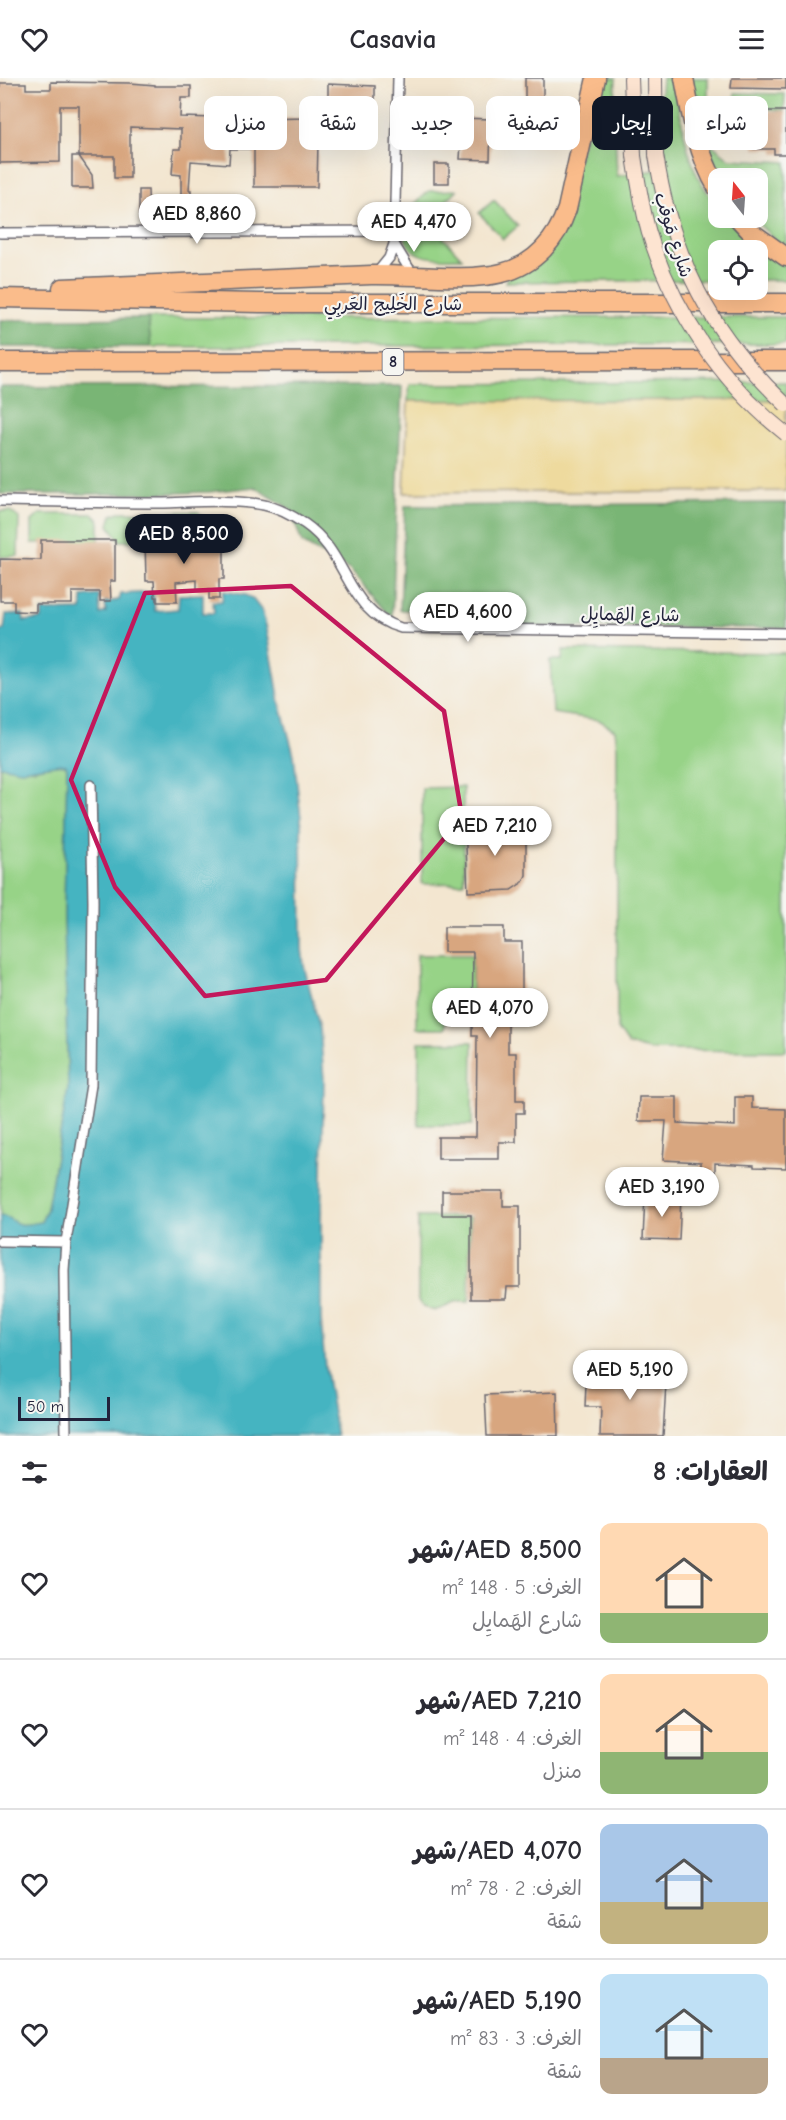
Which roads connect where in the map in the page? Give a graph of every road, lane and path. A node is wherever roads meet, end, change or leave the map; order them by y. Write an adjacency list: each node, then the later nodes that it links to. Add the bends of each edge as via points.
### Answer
1 (398, 78): 8 (street)
2 (596, 78): 13 (highway, via 567,209 544,249 503,273)
3 (631, 78): 20 (main road, شارع مَوقب, bridge, via 640,195 662,270 699,339 722,370)
4 (656, 78): 19 (main road, شارع مَوقب, bridge, via 656,155 662,192 683,262 699,295 739,356)
5 (684, 78): 6 (highway, via 693,125)
6 (708, 168)
7 (748, 228): 11 (highway)
8 (394, 231): 9 (street); 10 (street)
9 (0, 233)
10 (394, 244): 12 (street, via 385,264); 13 (street)
11 (786, 256)
12 (374, 275): 13 (highway); 15 (highway, via 52,288)
13 (413, 275)
14 (0, 298): 15 (highway, شارع الخَلِيج العَربِي)
15 (21, 298): 16 (highway, شارع الخَلِيج العَربِي, via 260,303)
16 (786, 303)
17 (786, 361): 18 (highway, 8)
18 (0, 362)
19 (786, 405)
20 (786, 434)
21 (0, 501): 22 (street, شارع الهَمايِل, via 266,506 295,518 320,537 363,606 380,620 401,628)
22 (786, 633)
23 (91, 785): 25 (street, via 91,1085)
24 (0, 1241): 25 (street)
25 (66, 1242): 26 (street)
26 (66, 1436)

